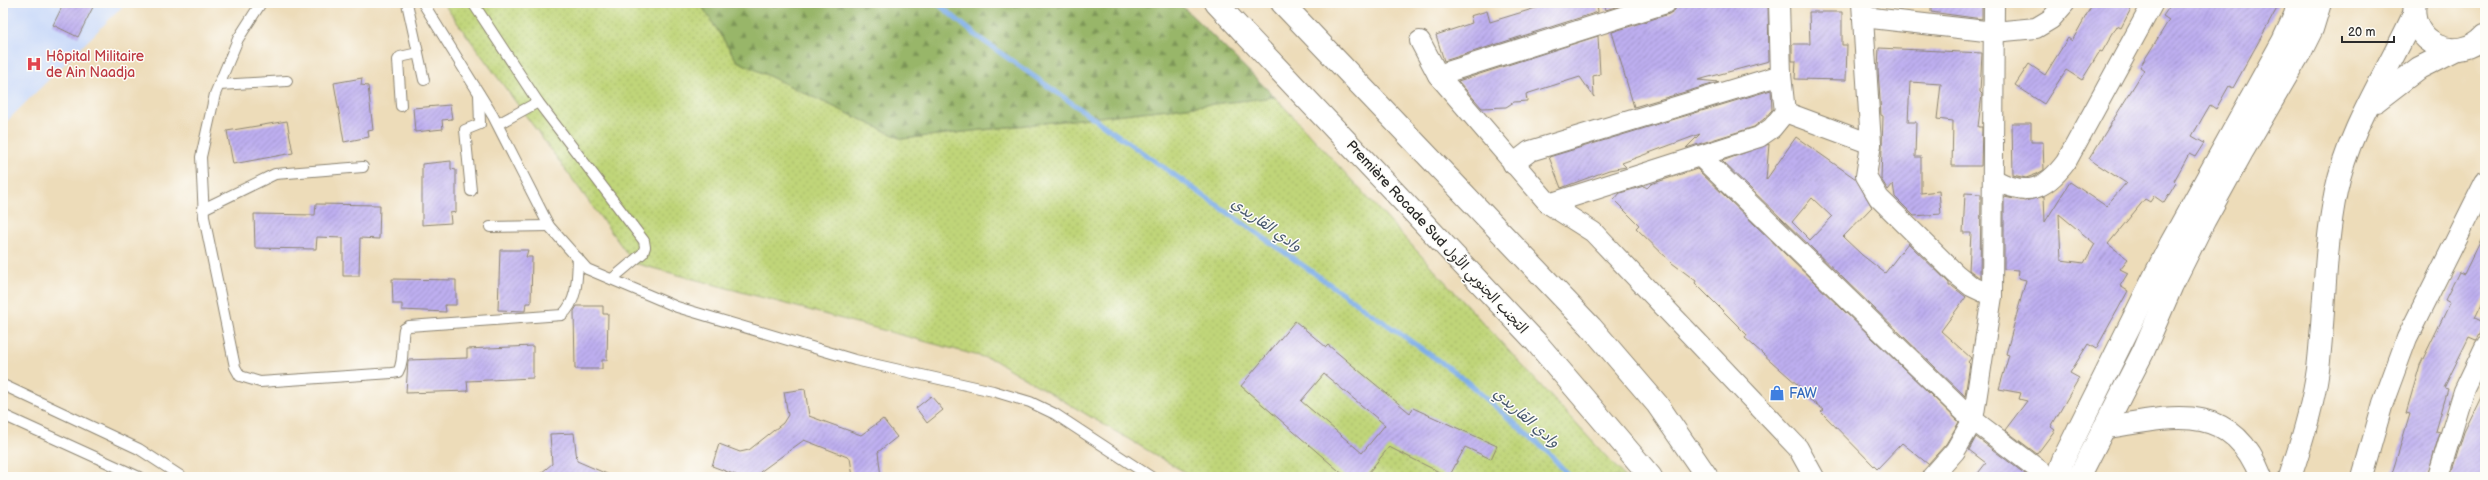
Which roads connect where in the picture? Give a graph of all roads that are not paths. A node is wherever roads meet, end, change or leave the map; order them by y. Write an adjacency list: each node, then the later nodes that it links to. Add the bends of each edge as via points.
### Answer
1 (260, 3): 25 (lane, via 238,39)
2 (407, 3): 20 (lane)
3 (423, 3): 26 (lane)
4 (473, 3): 27 (lane)
5 (1216, 3): 54 (main road, Première Rocade Sud التجنب الجنوبي الأول, via 1536,342)
6 (1282, 3): 55 (main road, via 1591,327 1657,404)
7 (1666, 3): 22 (street)
8 (1779, 3): 21 (street)
9 (1994, 3): 16 (street)
10 (2065, 3): 16 (street, via 2051,19 2036,28)
11 (2153, 3): 36 (street, via 2066,162 2054,178 2045,184 2028,189 2009,188)
12 (2298, 3): 59 (main road, via 2282,42 2171,243 2063,460)
13 (2320, 3): 50 (main road, via 2312,29 2301,51 2204,221)
14 (2414, 9): 19 (main road, via 2421,33 2446,50); 29 (main road)
15 (1862, 10): 16 (street); 32 (street)
16 (1994, 32): 36 (street)
17 (2485, 36): 19 (main road, via 2472,46)
18 (1420, 41): 22 (street)
19 (2455, 50): 29 (main road, via 2402,79)
20 (418, 53): 23 (lane); 28 (lane, via 400,57 398,60)
21 (1782, 75): 30 (street); 34 (street, via 1530,151)
22 (1438, 76): 34 (street)
23 (424, 80)
24 (287, 81): 25 (lane)
25 (219, 85): 40 (lane, via 201,157)
26 (479, 94): 31 (lane); 38 (lane, via 480,124 466,130)
27 (538, 102): 31 (lane); 44 (lane, via 644,242 646,247 643,253)
28 (401, 106)
29 (2365, 111): 62 (main road, via 2352,138 2336,190 2331,217 2318,369 2303,440)
30 (1785, 112): 32 (street); 33 (street, via 1772,128 1759,136)
31 (498, 124): 41 (lane)
32 (1871, 144): 45 (street, via 1866,176 1879,198 1971,286)
33 (1700, 156): 39 (street); 49 (street)
34 (1513, 164): 39 (street)
35 (363, 167): 40 (lane, via 274,174)
36 (1995, 180): 45 (street)
37 (2485, 182): 63 (street, via 2407,338 2383,404)
38 (471, 191)
39 (1549, 204): 56 (street, via 1593,232 1798,448)
40 (204, 209): 43 (lane, via 235,367 240,376 260,382 398,372 401,366 404,329 409,326 562,315 568,310 576,288)
41 (549, 226): 42 (lane); 43 (lane)
42 (490, 227)
43 (578, 258): 44 (lane, via 587,268)
44 (612, 279): 53 (lane, via 677,307 855,360 993,391 1030,402 1055,414)
45 (1992, 296): 49 (street)
46 (2485, 347): 64 (street, via 2464,391)
47 (3, 385): 52 (lane, via 139,449)
48 (3, 415): 51 (lane)
49 (1973, 420): 57 (street, via 1954,451); 58 (street)
50 (2104, 428): 60 (main road); 61 (main road, via 2162,418 2208,420 2225,428 2234,436 2256,463)
51 (139, 477)
52 (182, 477)
53 (1151, 477)
54 (1651, 477)
55 (1708, 477)
56 (1814, 477)
57 (1932, 477)
58 (2048, 477)
59 (2057, 477)
60 (2079, 477)
61 (2261, 477)
62 (2290, 477)
63 (2362, 477)
64 (2438, 477)

